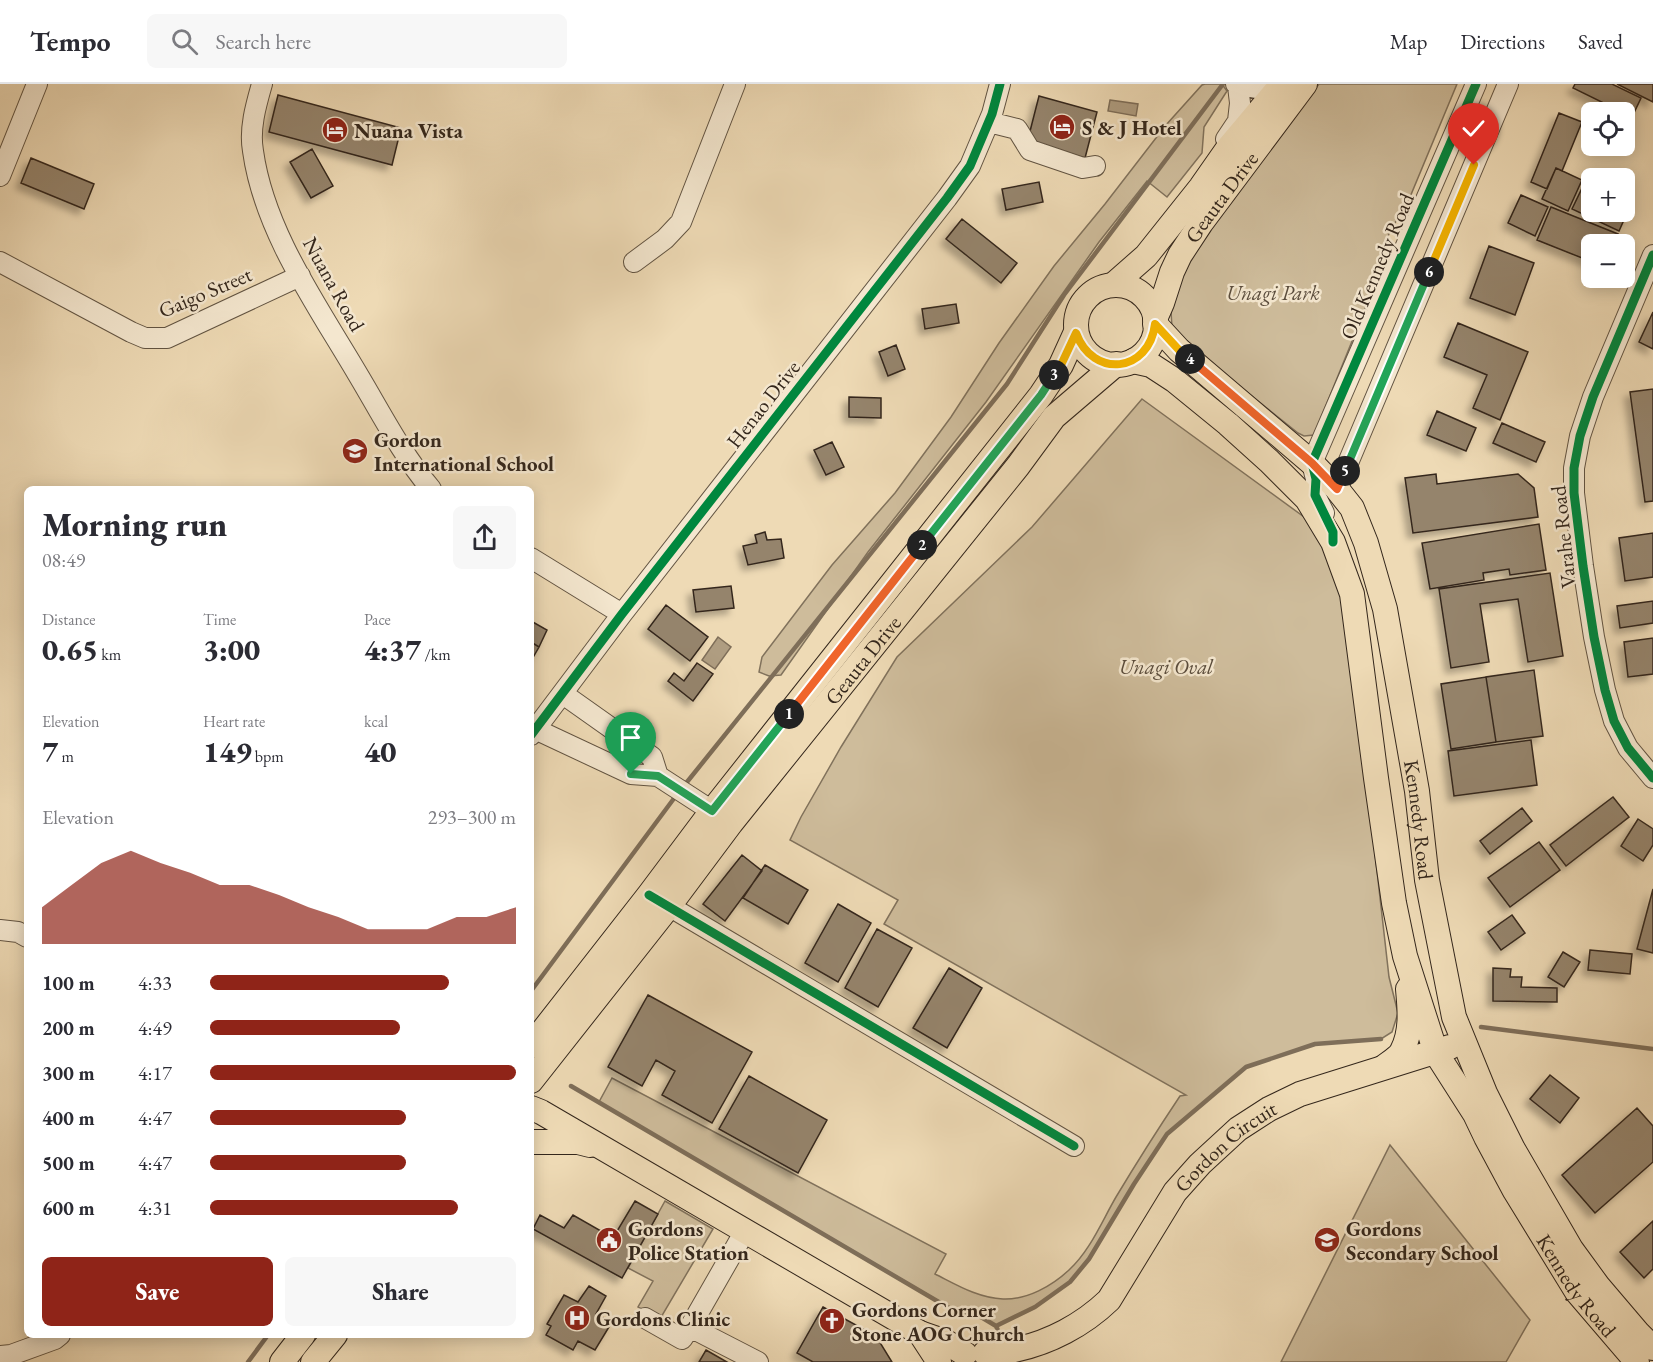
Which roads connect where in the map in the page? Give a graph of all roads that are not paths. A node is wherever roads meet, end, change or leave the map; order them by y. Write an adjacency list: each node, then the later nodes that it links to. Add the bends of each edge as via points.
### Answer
1 (37, 84): 12 (street)
2 (262, 84): 17 (street, Nuana Road, via 254,111 252,149 259,186)
3 (735, 84): 16 (street, via 681,222)
4 (1000, 84): 10 (street, Henao Drive)
5 (1281, 84): 9 (street, via 1271,91); 13 (main road, Geauta Drive)
6 (1305, 84): 19 (main road, Geauta Drive, via 1185,247)
7 (1476, 84): 22 (street, Old Kennedy Road)
8 (1509, 84): 24 (street)
9 (1237, 85): 13 (street, via 1238,121 1202,173)
10 (989, 122): 11 (street, via 1017,129 1029,150 1083,168); 27 (street, Henao Drive, via 970,166 947,198)
11 (1095, 166)
12 (0, 176)
13 (1201, 187): 18 (main road, Geauta Drive, via 1146,256)
14 (1653, 255): 32 (street, Varahe Road, via 1593,397 1574,468 1583,566 1605,690 1614,721 1628,747)
15 (0, 262): 17 (street, Gaigo Street, via 145,338 167,338)
16 (634, 262)
17 (300, 276): 23 (street, Nuana Road, via 400,448)
18 (1113, 285): 19 (main road, via 1140,294 1150,305); 20 (main road, Geauta Drive, via 1100,288 1080,306)
19 (1155, 321): 21 (main road, Geauta Drive, via 1149,345 1142,354); 22 (main road, Kennedy Road, via 1179,350)
20 (1076, 333): 21 (main road, via 1086,352 1095,359); 33 (main road, Geauta Drive, via 1041,395)
21 (1124, 363): 25 (main road, Kennedy Road, via 1151,365 1219,417 1301,492); 34 (main road, Geauta Drive, via 1054,417 731,823)
22 (1312, 463): 24 (main road, Kennedy Road); 25 (street, via 1315,495 1333,532)
23 (429, 486)
24 (1337, 489): 38 (main road, Kennedy Road, via 1360,526 1385,609 1417,791 1427,879 1454,1017)
25 (1333, 542): 37 (main road, Kennedy Road, via 1352,594 1379,801)
26 (534, 560): 27 (street)
27 (622, 614): 28 (street, Henao Drive)
28 (562, 694): 29 (street, Henao Drive); 31 (street, via 652,757)
29 (534, 731)
30 (534, 732): 31 (street, via 631,774)
31 (658, 776): 33 (street)
32 (1653, 778)
33 (706, 807): 34 (main road, Geauta Drive)
34 (659, 901): 39 (main road, Geauta Drive); 42 (main road, Geauta Drive); 47 (street, via 885,1027)
35 (0, 930): 36 (street)
36 (24, 936)
37 (1405, 956): 40 (main road, Kennedy Road); 41 (main road, via 1411,1017 1401,1053)
38 (1464, 1042): 40 (main road, Gordon Circuit); 57 (main road, Kennedy Road, via 1513,1149 1571,1249)
39 (534, 1043)
40 (1436, 1053): 41 (main road, Gordon Circuit); 45 (main road, Kennedy Road)
41 (1382, 1068): 45 (main road, via 1427,1070 1441,1076 1461,1093); 56 (main road, Gordon Circuit, via 1300,1094 1238,1129 1175,1192 1109,1300)
42 (534, 1077)
43 (534, 1089): 44 (main road)
44 (536, 1110): 48 (main road)
45 (1475, 1114): 65 (main road, Kennedy Road, via 1510,1183 1577,1292)
46 (534, 1142): 48 (main road, via 578,1142)
47 (1074, 1146)
48 (602, 1147): 49 (main road)
49 (745, 1232): 51 (street); 52 (main road)
50 (645, 1318): 51 (street, via 682,1339)
51 (690, 1327): 62 (street)
52 (920, 1333): 59 (main road); 63 (main road)
53 (56, 1338): 58 (street)
54 (301, 1338): 60 (main road)
55 (333, 1338): 61 (main road)
56 (1054, 1338): 59 (main road, Gordon Circuit); 64 (main road, Gordon Circuit)
57 (1653, 1348)
58 (0, 1356)
59 (976, 1358)
60 (282, 1362)
61 (314, 1362)
62 (758, 1362)
63 (939, 1362)
64 (1029, 1362)
65 (1637, 1362)

